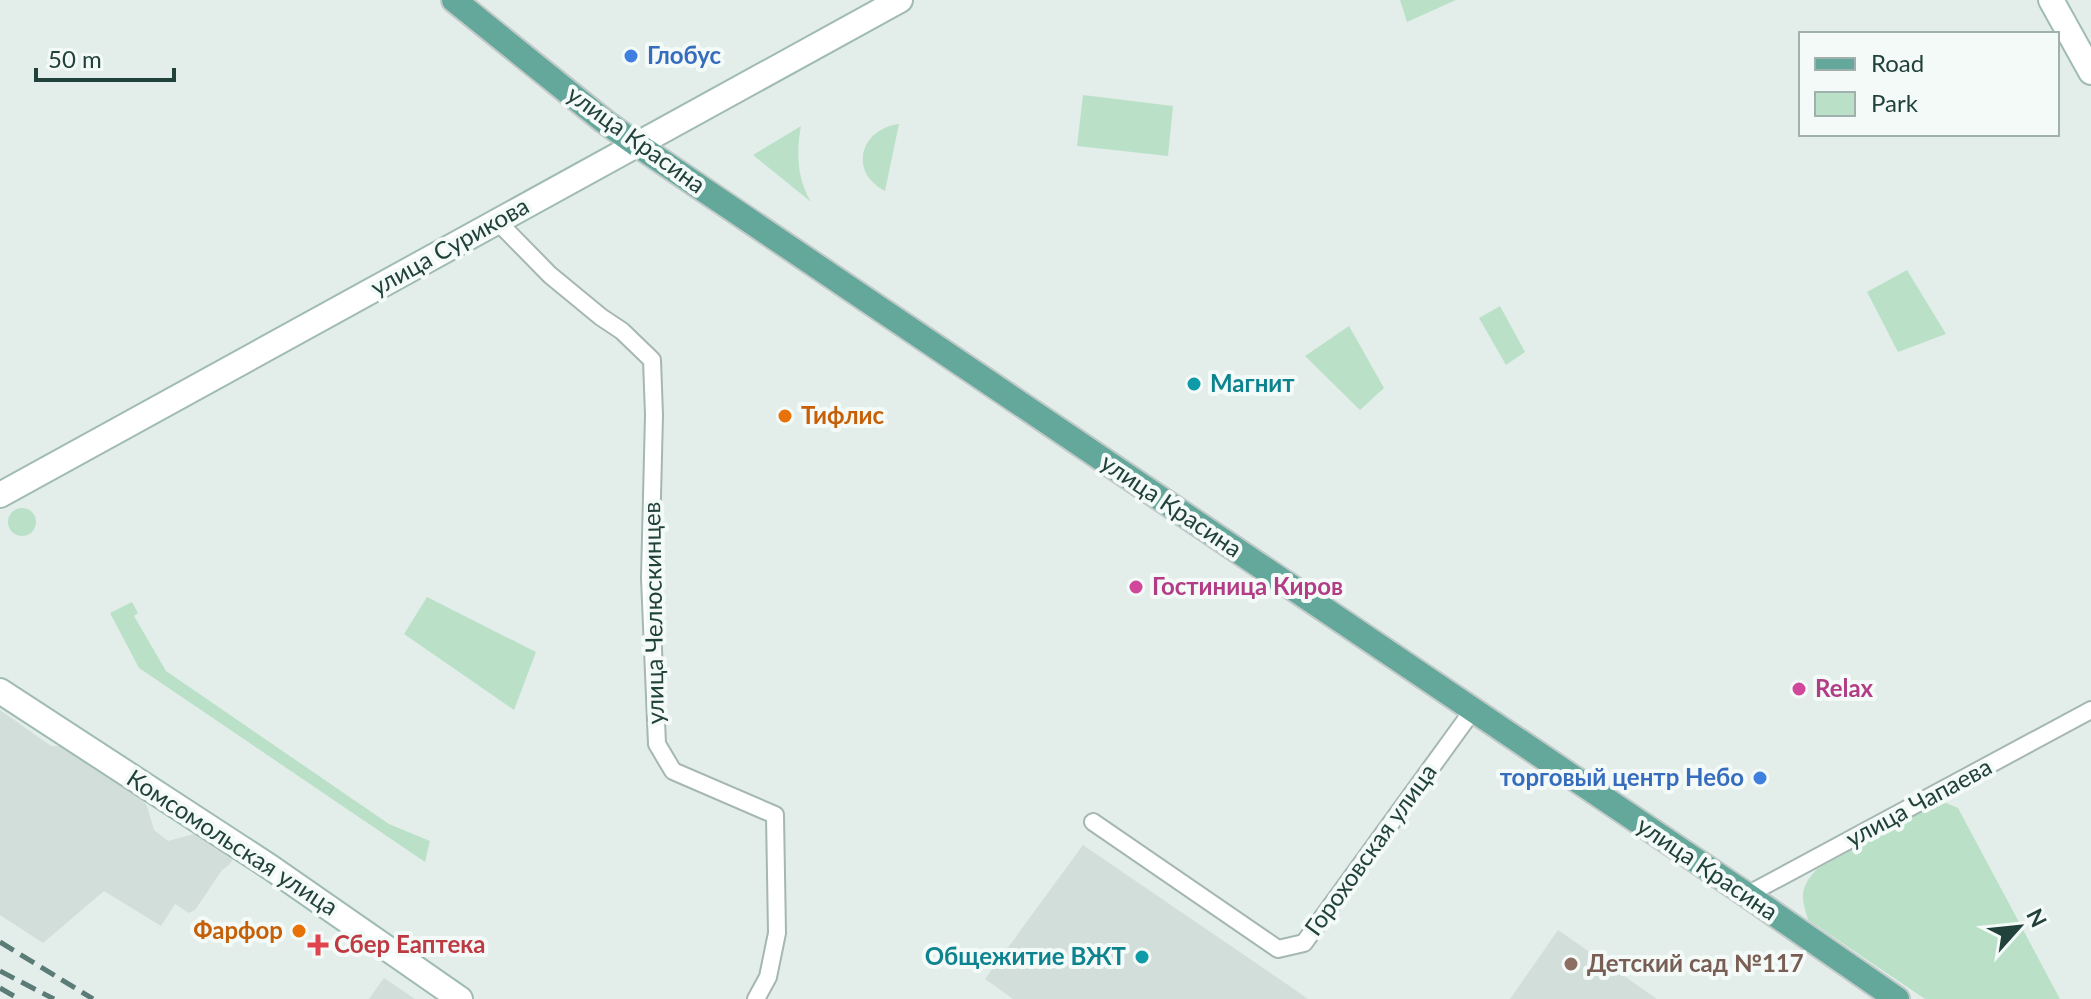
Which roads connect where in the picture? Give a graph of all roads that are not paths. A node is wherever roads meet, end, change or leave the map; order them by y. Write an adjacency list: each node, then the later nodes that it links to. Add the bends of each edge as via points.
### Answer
1 (900, 0): 5 (street, улица Сурикова)
2 (2051, 0): 4 (street)
3 (464, 4): 5 (main road, улица Красина)
4 (2091, 72)
5 (636, 144): 6 (street, улица Сурикова); 9 (main road, улица Красина)
6 (497, 221): 7 (street, улица Сурикова); 14 (street, улица Челюскинцев, via 550,275 652,360 650,578 657,744 673,771 775,815 777,933 768,977)
7 (0, 495)
8 (0, 691): 13 (street, Комсомольская улица)
9 (1473, 710): 11 (street, Гороховская улица, via 1304,943 1278,949); 12 (main road, улица Красина)
10 (2091, 710): 12 (street, улица Чапаева)
11 (1093, 822)
12 (1747, 895): 15 (main road, улица Красина)
13 (460, 999)
14 (756, 999)
15 (1897, 999)

